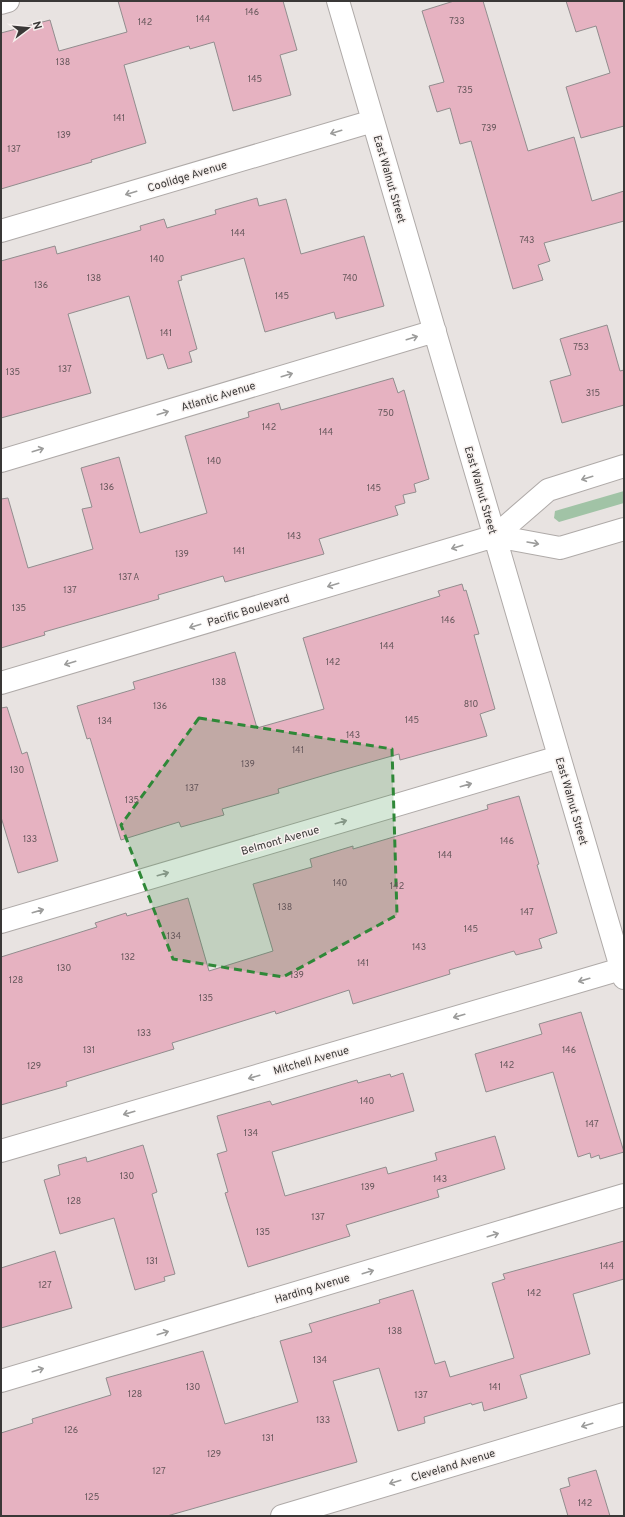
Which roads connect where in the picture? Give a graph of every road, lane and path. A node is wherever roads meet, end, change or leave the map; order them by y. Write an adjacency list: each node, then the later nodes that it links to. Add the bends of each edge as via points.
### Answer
1 (8, 1): 3 (street)
2 (338, 1): 4 (street, East Walnut Street)
3 (1, 3)
4 (373, 121): 5 (street, Coolidge Avenue, one-way to 5); 6 (street, East Walnut Street)
5 (1, 232)
6 (435, 331): 7 (street, Atlantic Avenue, one-way to 6); 10 (street, East Walnut Street)
7 (1, 461)
8 (624, 466): 10 (street, Pacific Boulevard, one-way to 10, via 548,490)
9 (624, 529): 10 (street, Pacific Boulevard, one-way to 9, via 560,548)
10 (494, 536): 11 (street, Pacific Boulevard, one-way to 11); 12 (street, East Walnut Street)
11 (1, 683)
12 (560, 757): 13 (street, Belmont Avenue, one-way to 12); 14 (street, East Walnut Street)
13 (1, 922)
14 (623, 973): 15 (street, Mitchell Avenue, one-way to 15)
15 (1, 1151)
16 (624, 1196): 17 (street, Harding Avenue, one-way to 16)
17 (1, 1381)
18 (624, 1414): 19 (street, Cleveland Avenue, one-way to 19)
19 (282, 1516)

